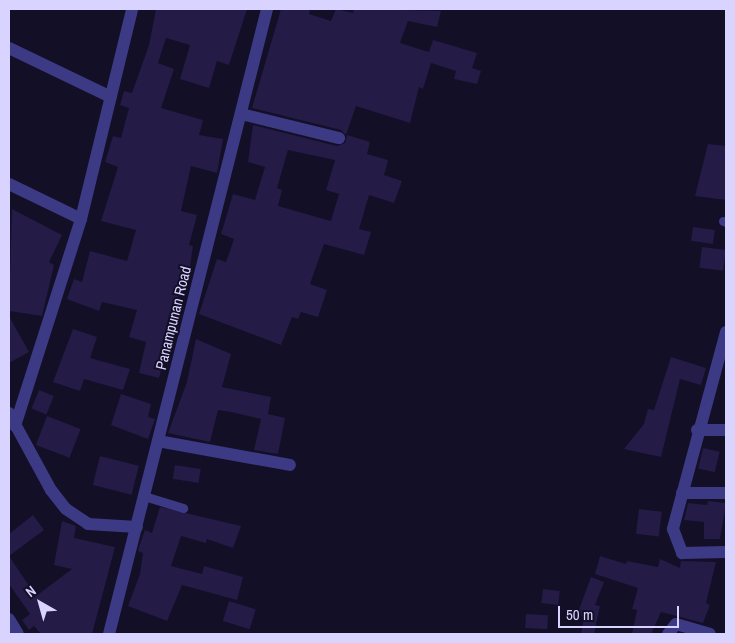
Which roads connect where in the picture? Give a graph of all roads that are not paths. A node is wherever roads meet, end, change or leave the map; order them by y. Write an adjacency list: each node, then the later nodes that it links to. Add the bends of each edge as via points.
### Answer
1 (132, 9): 4 (street)
2 (267, 9): 5 (street, Panampunan Road)
3 (9, 48): 4 (street)
4 (111, 97): 8 (street)
5 (241, 114): 6 (street); 15 (street, Panampunan Road)
6 (339, 138)
7 (9, 184): 8 (street)
8 (81, 219): 12 (street)
9 (726, 332): 10 (street)
10 (722, 361): 13 (street)
11 (9, 413): 12 (street)
12 (15, 426): 21 (street, via 51,490 76,517 88,524)
13 (697, 430): 14 (street); 17 (street)
14 (726, 430)
15 (158, 441): 16 (street); 19 (street, Panampunan Road)
16 (290, 465)
17 (682, 493): 18 (street); 22 (street, via 673,529 679,550)
18 (726, 493)
19 (144, 496): 20 (lane); 21 (street, Panampunan Road)
20 (183, 508)
21 (137, 527): 25 (street, Panampunan Road)
22 (726, 552)
23 (9, 619): 24 (street)
24 (18, 634)
25 (109, 634)
26 (668, 634): 27 (street, via 676,624)
27 (710, 634)

